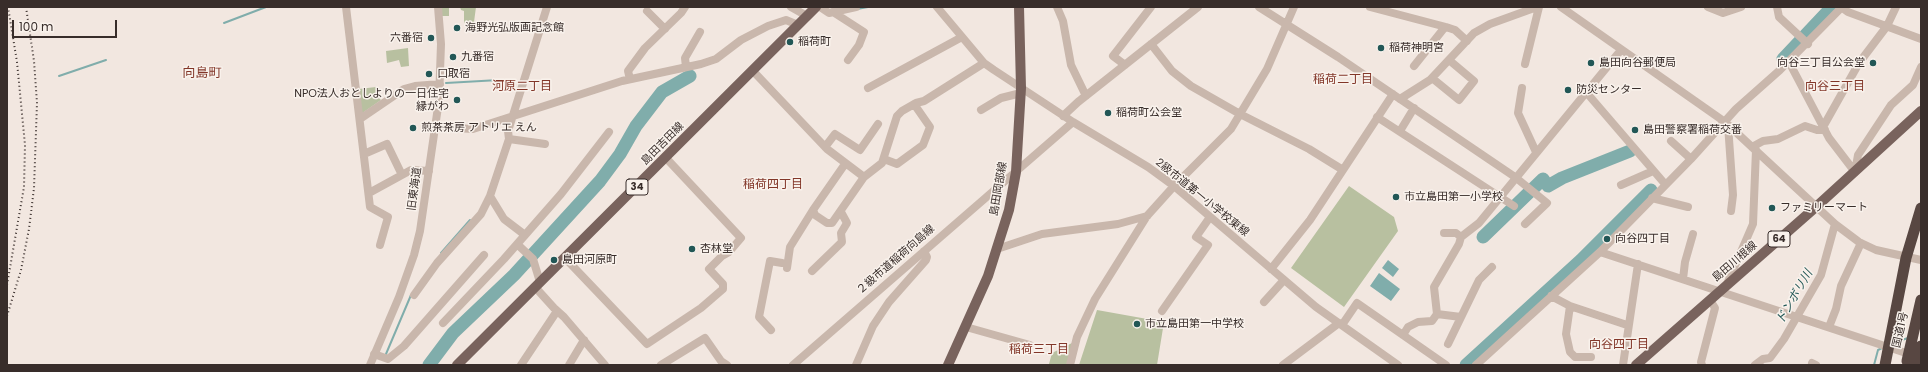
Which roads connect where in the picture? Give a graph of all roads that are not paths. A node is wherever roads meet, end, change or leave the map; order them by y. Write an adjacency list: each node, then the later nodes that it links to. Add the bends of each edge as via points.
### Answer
1 (346, 7): 67 (street)
2 (438, 7): 51 (street, 旧東海道, via 441,44)
3 (548, 7): 64 (street)
4 (685, 7): 31 (street)
5 (791, 7): 26 (street)
6 (816, 7): 26 (main road, 島田吉田線 / 34)
7 (820, 7): 25 (street, via 829,13)
8 (856, 7): 25 (street)
9 (937, 7): 33 (street, 2級市道第一小学校東線)
10 (1019, 7): 54 (main road, 島田岡部線)
11 (1057, 7): 57 (street, via 1063,21 1071,65)
12 (1151, 7): 44 (street, via 1113,56)
13 (1198, 7): 36 (street)
14 (1259, 7): 27 (street)
15 (1294, 7): 27 (street)
16 (1370, 7): 30 (street)
17 (1538, 7): 35 (street, via 1490,24 1474,33); 43 (street)
18 (1561, 7): 38 (street)
19 (1708, 7): 20 (street, via 1723,13)
20 (1741, 7)
21 (1777, 7): 37 (street, via 1779,17)
22 (1842, 7): 29 (street, via 1848,12); 37 (street)
23 (1896, 7): 29 (street)
24 (647, 11): 31 (street)
25 (833, 12): 39 (street, via 864,32 859,45)
26 (807, 16): 28 (main road, 島田吉田線 / 34)
27 (1286, 24): 56 (street); 63 (street, via 1267,69)
28 (798, 25): 46 (street, via 786,20 768,26 741,40 716,59); 48 (main road, 島田吉田線 / 34)
29 (1887, 26): 34 (street); 72 (street, via 1859,63)
30 (1444, 27): 35 (street, via 1454,30); 45 (street)
31 (665, 29): 50 (street, via 645,48 628,70)
32 (700, 32): 46 (street, via 685,58)
33 (962, 37): 42 (street, 2級市道第一小学校東線); 52 (street)
34 (1921, 39)
35 (1467, 41): 40 (street)
36 (1151, 44): 44 (street); 63 (street, via 1163,61 1182,79 1199,92)
37 (1808, 44): 41 (street)
38 (1621, 50): 55 (street); 69 (street)
39 (848, 60)
40 (1449, 60): 49 (street); 49 (street, via 1474,81 1458,100)
41 (1789, 62): 69 (street, via 1736,109); 72 (street)
42 (984, 63): 54 (street, 2級市道第一小学校東線); 59 (street, via 924,101)
43 (1525, 64)
44 (1125, 65): 57 (street)
45 (1414, 66)
46 (686, 67): 50 (street)
47 (1921, 67): 90 (street, via 1913,85 1891,105 1858,155)
48 (753, 71): 78 (street); 82 (main road, 島田吉田線 / 34)
49 (1432, 78): 58 (street)
50 (630, 79): 64 (street)
51 (440, 84): 67 (street, via 404,89); 71 (street, 旧東海道)
52 (868, 88)
53 (1522, 88): 80 (street, via 1518,113)
54 (1021, 91): 61 (street, via 1001,98); 65 (street, 2級市道第一小学校東線); 89 (main road, 島田岡部線)
55 (1586, 92): 80 (street); 87 (street)
56 (1393, 94): 58 (street); 66 (street)
57 (1086, 96): 65 (street)
58 (1400, 99): 60 (street)
59 (914, 104): 83 (street, via 897,116); 83 (street, via 930,127 923,145 897,164)
60 (1414, 108): 73 (street); 93 (street)
61 (981, 110)
62 (1921, 111): 90 (main road, 島田川根線 / 64)
63 (1240, 114): 86 (street, via 1310,149); 96 (street, via 1227,135)
64 (514, 116): 71 (street, via 473,129); 75 (street, via 508,131)
65 (1064, 116): 68 (street, 2級市道第一小学校東線)
66 (1378, 117): 73 (street); 86 (street)
67 (360, 119): 81 (street)
68 (1073, 122): 89 (street, ２級市道稲荷向島線); 96 (street, 2級市道第一小学校東線, via 1148,167)
69 (1726, 123): 79 (street); 84 (street); 106 (street, via 1733,195)
70 (878, 124): 78 (street, via 860,150 835,134)
71 (435, 127): 88 (street, 旧東海道)
72 (1824, 128): 79 (street, via 1817,130 1805,126 1778,139 1762,141); 90 (street)
73 (1400, 131): 99 (street)
74 (609, 132): 114 (street)
75 (509, 139): 77 (street); 98 (street)
76 (1671, 141): 84 (street)
77 (545, 144)
78 (825, 147): 85 (street)
79 (1754, 148): 102 (street); 135 (street, via 1753,224)
80 (1536, 152): 93 (street)
81 (364, 154): 91 (street, via 387,144); 97 (street)
82 (666, 158): 123 (main road, 島田吉田線 / 34); 123 (street, via 741,238 709,269 723,284 723,289 701,308 647,344)
83 (884, 159): 92 (street)
84 (1691, 159): 94 (street)
85 (846, 164): 92 (street); 105 (street)
86 (1343, 170): 128 (street, via 1310,220)
87 (1653, 170): 94 (street); 95 (street)
88 (429, 171): 91 (street, via 411,170); 159 (street, 旧東海道, via 414,255)
89 (1016, 172): 119 (main road, 島田岡部線, via 1009,210); 120 (street, ２級市道稲荷向島線)
90 (1855, 172): 102 (main road, 島田川根線 / 64)
91 (402, 175): 97 (street)
92 (864, 177): 107 (street)
93 (1515, 177): 99 (street); 110 (street, via 1547,203)
94 (1665, 184): 100 (street)
95 (1621, 185)
96 (1174, 186): 108 (street); 109 (street, 2級市道第一小学校東線)
97 (369, 193): 118 (street, via 370,207 388,217)
98 (490, 196): 114 (street, via 504,219); 136 (street, via 481,214 436,263)
99 (1500, 196): 101 (street); 115 (street, via 1479,223)
100 (1652, 198): 103 (street); 121 (street)
101 (1514, 206)
102 (1817, 206): 111 (street); 135 (main road, 島田川根線 / 64)
103 (1688, 207)
104 (1921, 208): 124 (highway)
105 (813, 210): 107 (street, via 815,215 827,223 832,223); 152 (street, via 790,247 785,265 770,261 759,317)
106 (1731, 211)
107 (841, 212): 129 (street, via 847,222 840,233 842,242)
108 (1147, 216): 119 (street, via 1118,224 1042,234); 172 (street, via 1089,310)
109 (1210, 217): 128 (street, 2級市道第一小学校東線); 143 (street, via 1196,237 1208,246)
110 (1525, 224)
111 (1835, 224): 116 (street); 146 (street, via 1821,275)
112 (1444, 233): 115 (street, via 1456,233)
113 (1693, 234): 131 (street, via 1684,262)
114 (525, 235): 117 (street)
115 (1461, 237): 144 (street, via 1460,244 1434,287)
116 (1861, 243): 124 (street); 151 (street, via 1841,286)
117 (517, 244): 133 (street, via 533,259); 134 (street)
118 (380, 245)
119 (997, 249): 150 (main road, 島田岡部線)
120 (924, 251): 169 (street, ２級市道稲荷向島線); 170 (street, via 926,260 889,302 873,326)
121 (1600, 252): 126 (street); 137 (street)
122 (484, 255): 130 (street)
123 (565, 258): 133 (main road, 島田吉田線 / 34)
124 (1906, 258): 125 (street); 158 (highway)
125 (1921, 260)
126 (1638, 264): 131 (street); 149 (street)
127 (1492, 267): 145 (street, via 1479,280)
128 (1270, 269): 132 (street, 2級市道第一小学校東線)
129 (812, 271)
130 (464, 279): 134 (street); 159 (street, via 404,346 388,359)
131 (1683, 279): 135 (street)
132 (1284, 280): 140 (street); 148 (street, 2級市道第一小学校東線)
133 (538, 285): 142 (street); 163 (main road, 島田吉田線 / 34)
134 (476, 289): 147 (street)
135 (1723, 289): 138 (main road, 島田川根線 / 64); 146 (street)
136 (414, 295)
137 (1550, 296): 141 (street); 176 (street)
138 (1710, 300): 178 (main road, 島田川根線 / 64); 179 (street, via 1715,308)
139 (1921, 300): 161 (highway, 国道1号, bridge)
140 (1264, 302)
141 (1570, 306): 149 (street); 160 (street, via 1566,334 1570,352 1575,357)
142 (556, 311): 154 (street); 164 (street)
143 (1162, 311)
144 (1437, 314): 145 (street); 153 (street, via 1432,321 1418,322 1408,327)
145 (1461, 317): 155 (street)
146 (1797, 317): 151 (street); 180 (street, via 1770,358 1762,358)
147 (443, 323)
148 (1340, 324): 153 (street, via 1357,303); 173 (street); 174 (street, 2級市道第一小学校東線)
149 (1627, 325): 177 (street)
150 (966, 327): 156 (street); 171 (main road, 島田岡部線)
151 (1829, 327): 158 (street)
152 (771, 330)
153 (1402, 335): 175 (street)
154 (584, 340): 165 (street); 166 (street)
155 (1448, 344)
156 (1030, 345)
157 (1921, 346): 161 (highway, 国道1号, bridge)
158 (1889, 347): 161 (street); 181 (highway)
159 (374, 354): 162 (street, 旧東海道)
160 (1591, 357)
161 (1914, 363)
162 (370, 365)
163 (457, 365)
164 (521, 365)
165 (569, 365)
166 (605, 365)
167 (661, 365): 168 (street, via 706,338)
168 (727, 365)
169 (793, 365)
170 (856, 365)
171 (948, 365)
172 (1070, 365)
173 (1283, 365)
174 (1398, 365)
175 (1446, 365)
176 (1476, 365)
177 (1623, 365)
178 (1636, 365)
179 (1702, 365)
180 (1755, 365)
181 (1885, 365)

